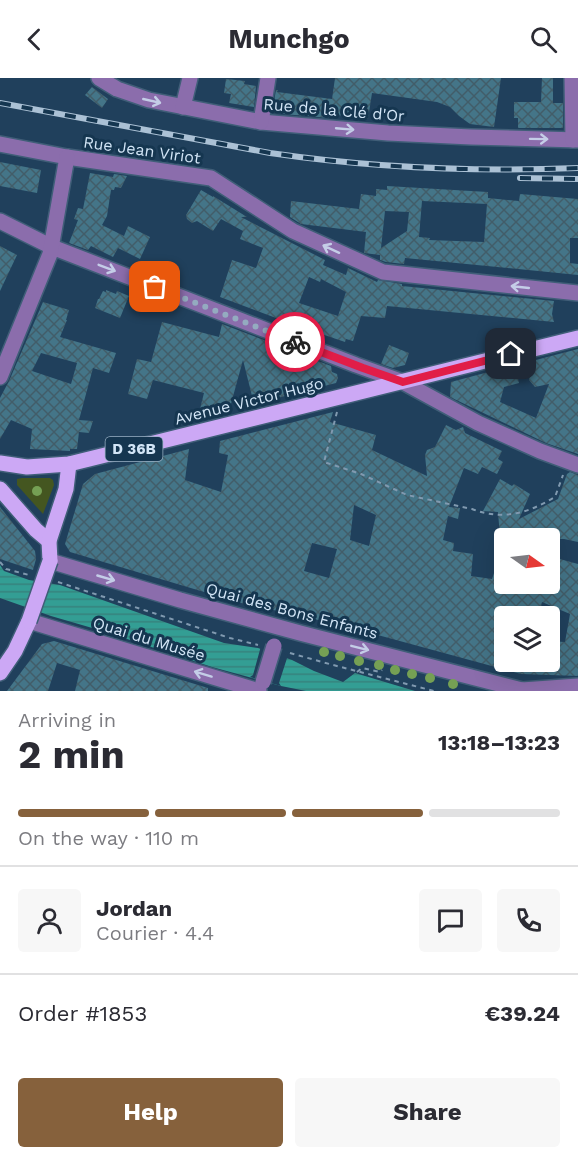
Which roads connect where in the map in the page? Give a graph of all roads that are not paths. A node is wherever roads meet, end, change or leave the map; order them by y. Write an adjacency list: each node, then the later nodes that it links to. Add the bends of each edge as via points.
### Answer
1 (99, 78): 5 (street, Rue de la Clé d'Or, one-way to 5, via 133,95)
2 (190, 78): 5 (street)
3 (268, 78): 6 (street)
4 (572, 78): 7 (street)
5 (183, 107): 6 (street, Rue de la Clé d'Or)
6 (261, 122): 7 (street, Rue de la Clé d'Or, one-way to 7, via 388,133)
7 (576, 140)
8 (0, 144): 9 (street, Rue Jean Viriot)
9 (67, 157): 11 (street); 12 (street, Rue Jean Viriot, one-way to 9, via 383,272 293,231 211,178)
10 (0, 221): 11 (street)
11 (52, 247): 14 (street); 15 (street, one-way to 15)
12 (578, 293)
13 (578, 338): 15 (main road, Avenue Victor Hugo / D 36B)
14 (0, 377)
15 (403, 382): 17 (street, via 478,423); 18 (main road, Avenue Victor Hugo / D 36B)
16 (0, 463): 18 (main road, D 36B, via 27,467)
17 (573, 463)
18 (69, 464): 20 (main road, via 66,489)
19 (0, 489): 20 (main road)
20 (49, 541): 21 (main road)
21 (50, 561): 22 (main road, bridge); 23 (street, Quai des Bons Enfants, one-way to 23)
22 (28, 621): 24 (main road); 26 (street, Quai du Musée, one-way to 22)
23 (279, 627): 26 (street, bridge, via 266,646); 27 (street, Quai des Bons Enfants, one-way to 27)
24 (0, 673)
25 (578, 686): 27 (street, Quai des Bons Enfants)
26 (261, 688)
27 (524, 690)

